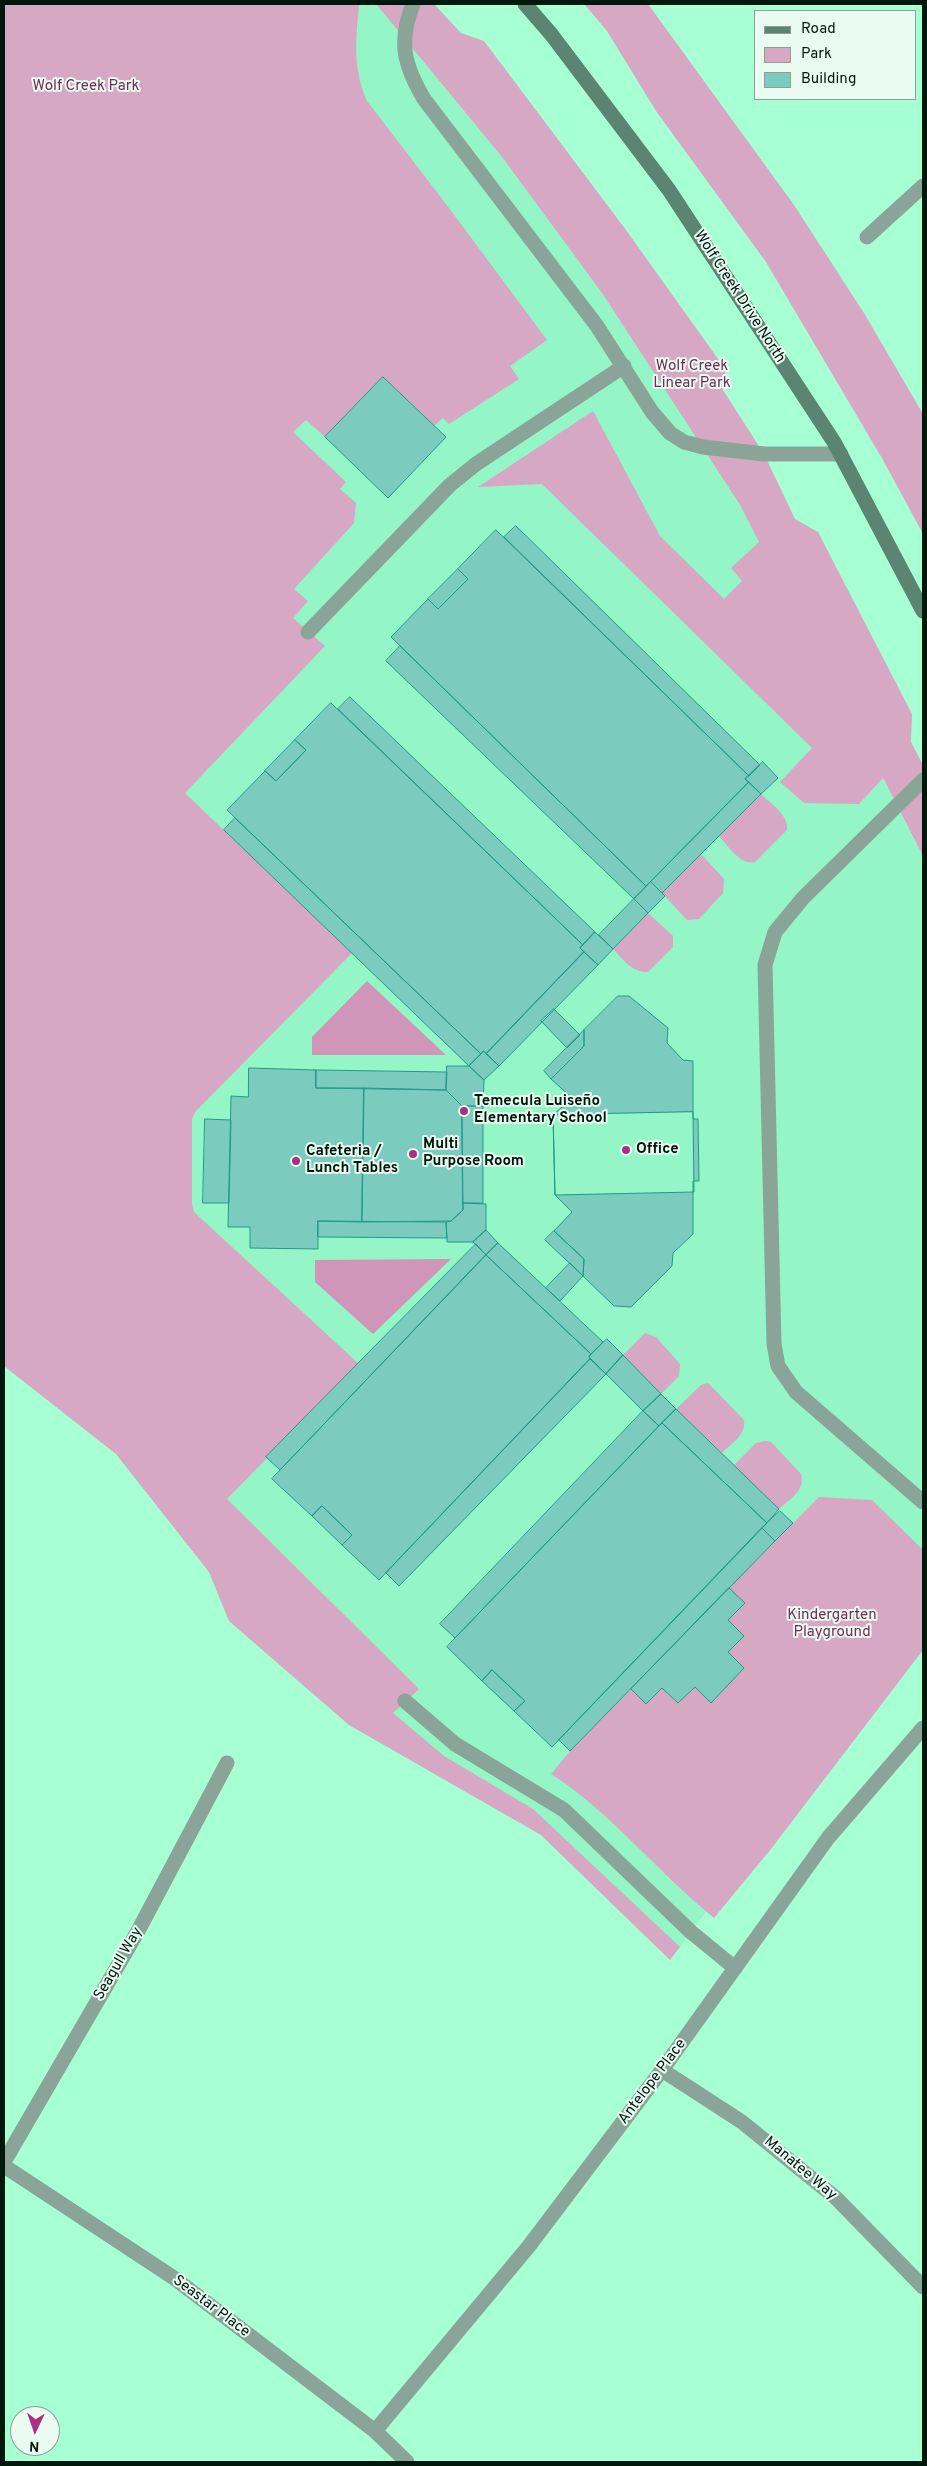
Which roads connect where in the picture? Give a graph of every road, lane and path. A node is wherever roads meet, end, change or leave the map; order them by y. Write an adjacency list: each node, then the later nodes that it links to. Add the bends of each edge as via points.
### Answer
1 (413, 4): 5 (street, via 404,36 410,76)
2 (525, 4): 6 (street, Wolf Creek Drive North, via 669,190)
3 (923, 186): 4 (street)
4 (867, 237)
5 (624, 366): 6 (street, via 652,412 670,433 684,442 764,454); 8 (street, via 476,464 450,485)
6 (840, 454): 7 (street, Wolf Creek Drive North)
7 (923, 611)
8 (308, 632)
9 (923, 780): 10 (street, via 803,898 775,932 765,966 774,1344 778,1366 796,1392)
10 (923, 1502)
11 (405, 1701): 14 (street, via 455,1744 564,1810 691,1932)
12 (923, 1728): 14 (street, Antelope Place, via 828,1838)
13 (227, 1762): 16 (street, Seagull Way, via 138,1931)
14 (735, 1968): 15 (street, Antelope Place)
15 (662, 2070): 18 (street, Manatee Way, via 742,2122 836,2198); 19 (street, Antelope Place, via 529,2246)
16 (4, 2162)
17 (4, 2166): 19 (street, Seastar Place, via 174,2278)
18 (923, 2286)
19 (375, 2431): 20 (street, Seastar Place)
20 (407, 2462)

